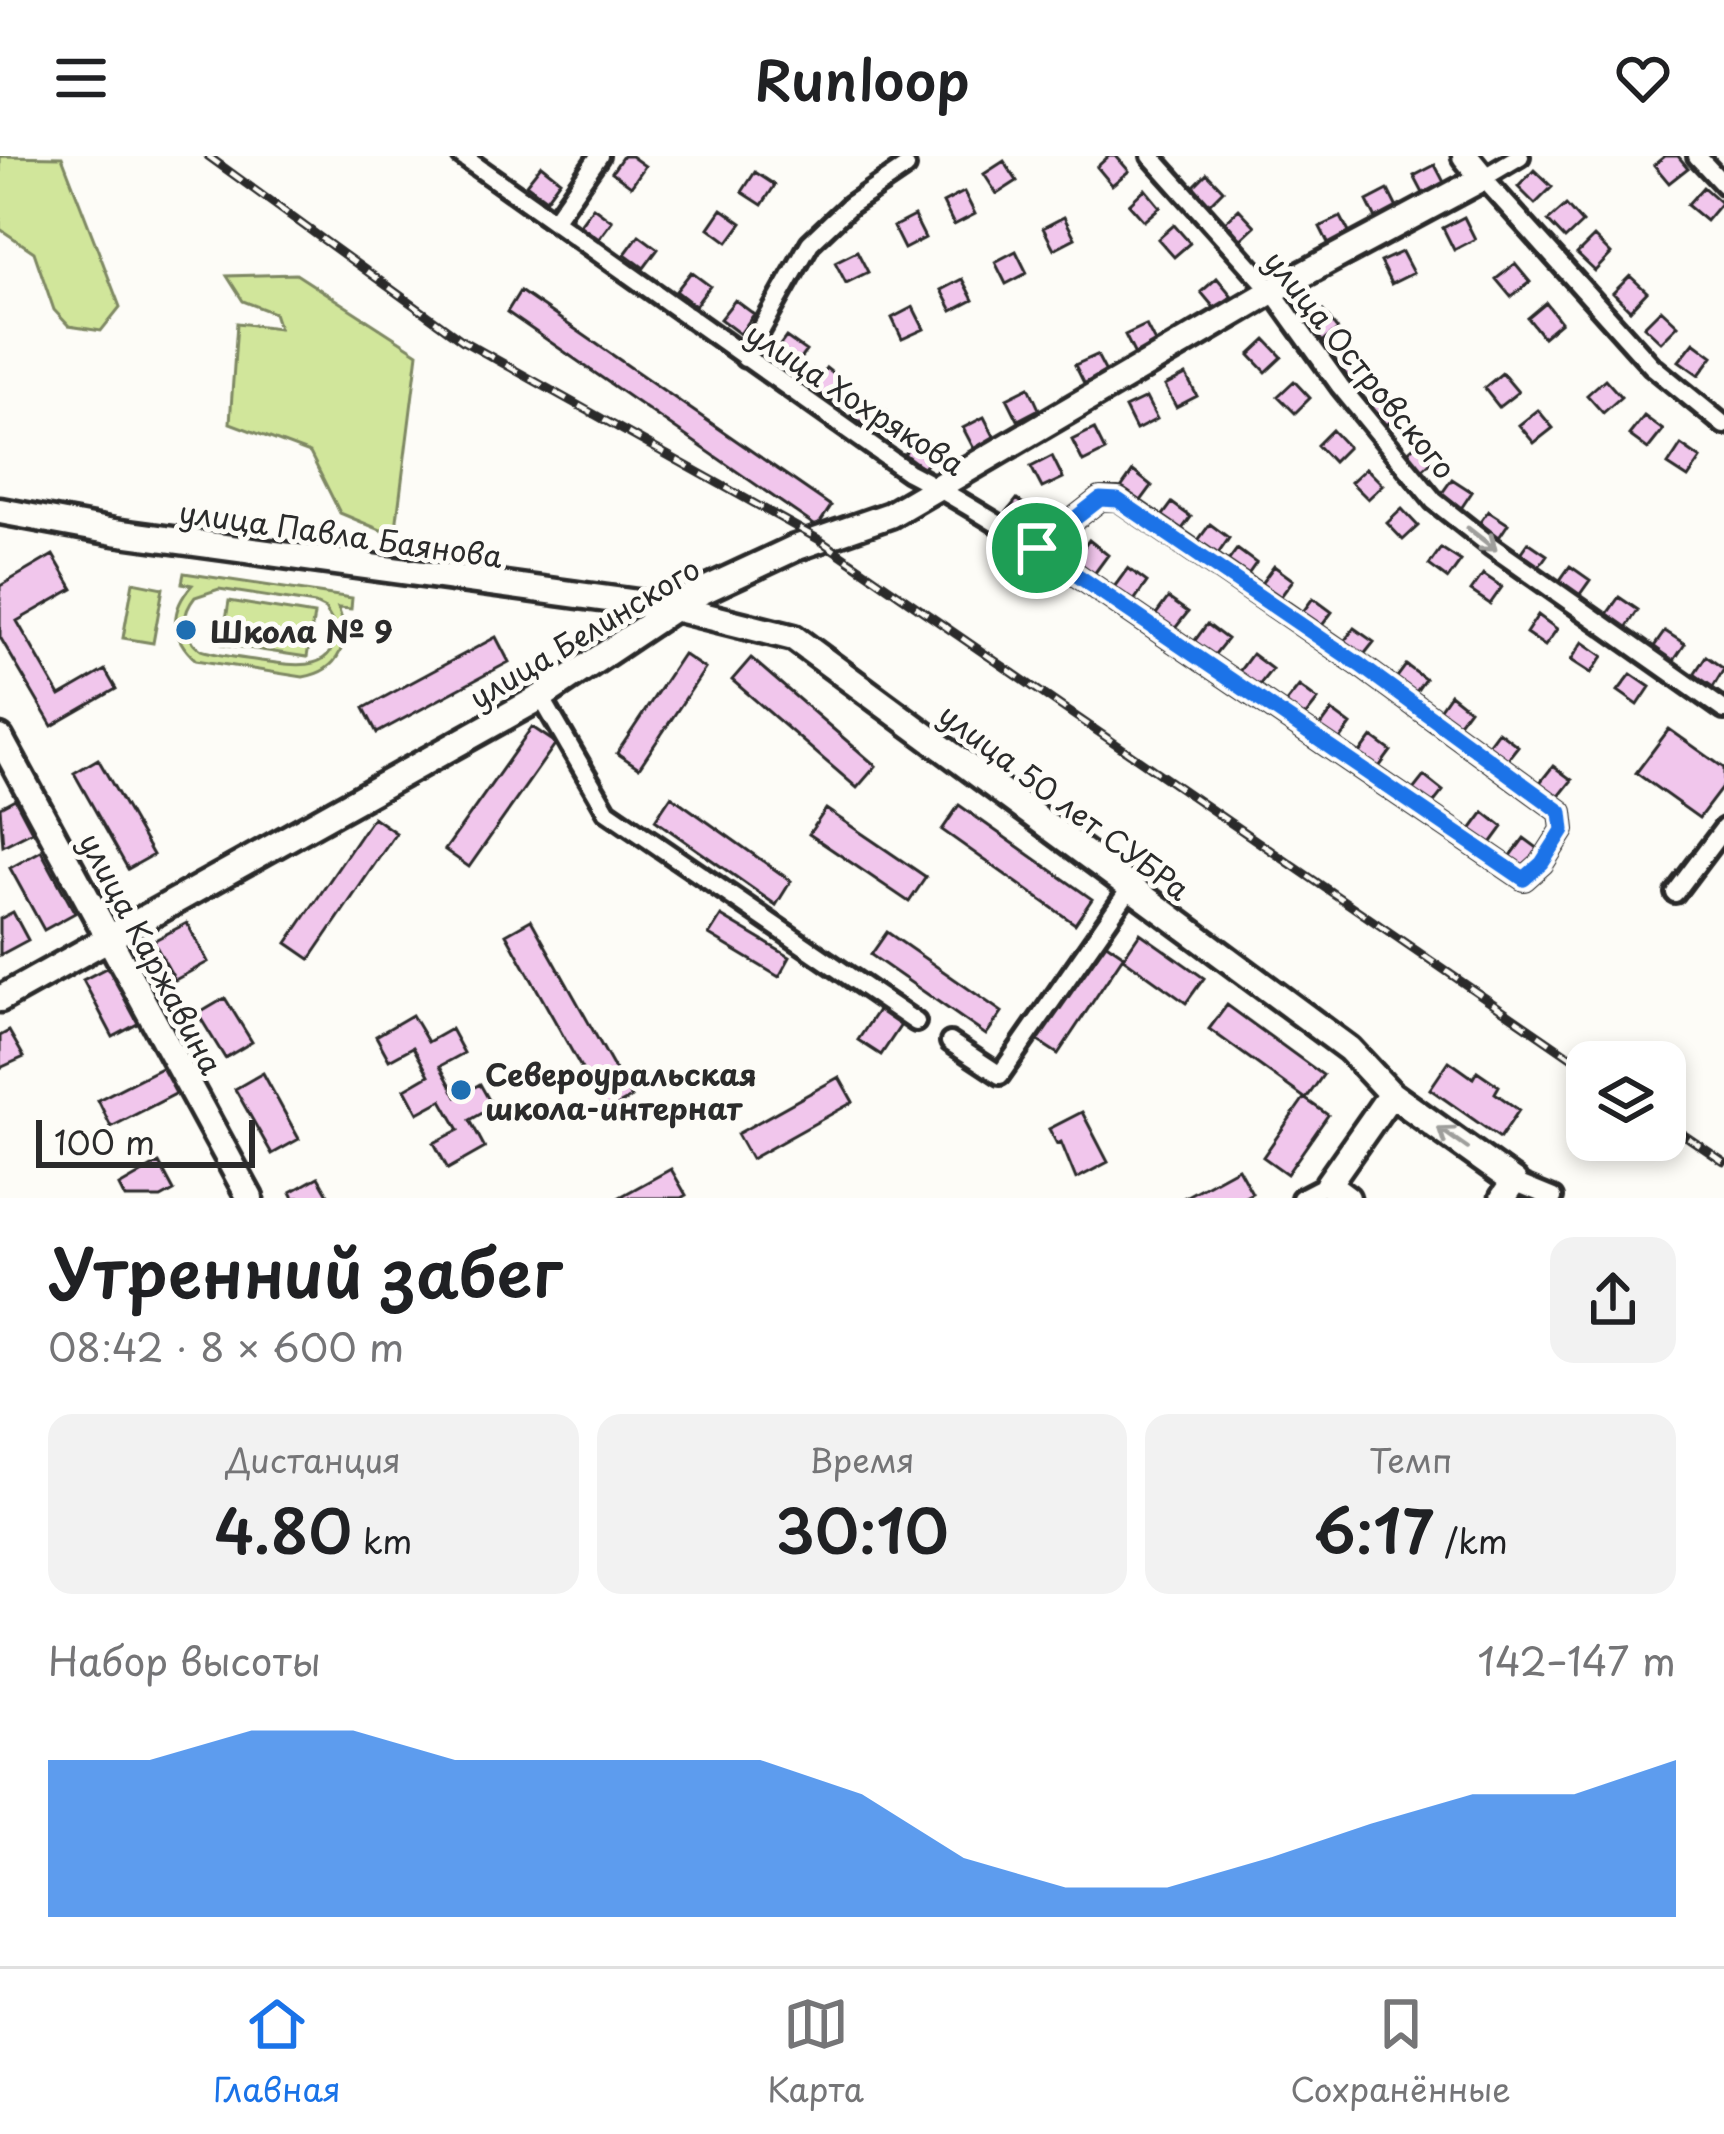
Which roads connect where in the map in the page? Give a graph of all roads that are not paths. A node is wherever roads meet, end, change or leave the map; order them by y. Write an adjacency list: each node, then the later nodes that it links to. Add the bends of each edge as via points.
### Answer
1 (461, 156): 10 (street, улица Хохрякова)
2 (599, 156): 10 (street)
3 (1151, 156): 11 (street, улица Островского)
4 (1465, 156): 8 (street)
5 (1520, 156): 8 (street, улица Белинского)
6 (1697, 156): 9 (street)
7 (905, 167): 12 (street, via 810,243)
8 (1483, 178): 11 (street, улица Белинского); 13 (street, via 1652,366)
9 (1724, 185)
10 (555, 219): 12 (street, улица Хохрякова)
11 (1272, 291): 14 (street, улица Белинского); 19 (street, улица Островского, one-way to 19, via 1434,501)
12 (745, 358): 14 (street, улица Хохрякова)
13 (1724, 425)
14 (938, 487): 16 (street, улица Хохрякова); 17 (street, улица Белинского)
15 (0, 511): 17 (street, улица Павла Баянова)
16 (1037, 548): 16 (street, улица Хохрякова, via 1524,879 1563,830 1561,812 1118,500 1100,499)
17 (674, 608): 18 (street, улица Белинского); 22 (street, улица 50 лет СУБРа, via 794,638)
18 (541, 697): 24 (street, улица Белинского); 26 (street, via 608,811)
19 (1724, 710)
20 (0, 738): 24 (street, улица Каржавина)
21 (1724, 828): 23 (street)
22 (1130, 887): 27 (street, via 1000,1075); 28 (street, улица 50 лет СУБРа, via 1349,1049)
23 (1675, 893)
24 (110, 938): 25 (street, улица Белинского); 31 (street, улица Каржавина)
25 (0, 999)
26 (916, 1022)
27 (950, 1042)
28 (1391, 1094): 29 (street, улица 50 лет СУБРа, one-way to 28); 30 (street)
29 (1509, 1190): 33 (street)
30 (1338, 1191): 32 (street)
31 (250, 1198)
32 (1301, 1198)
33 (1553, 1198)

